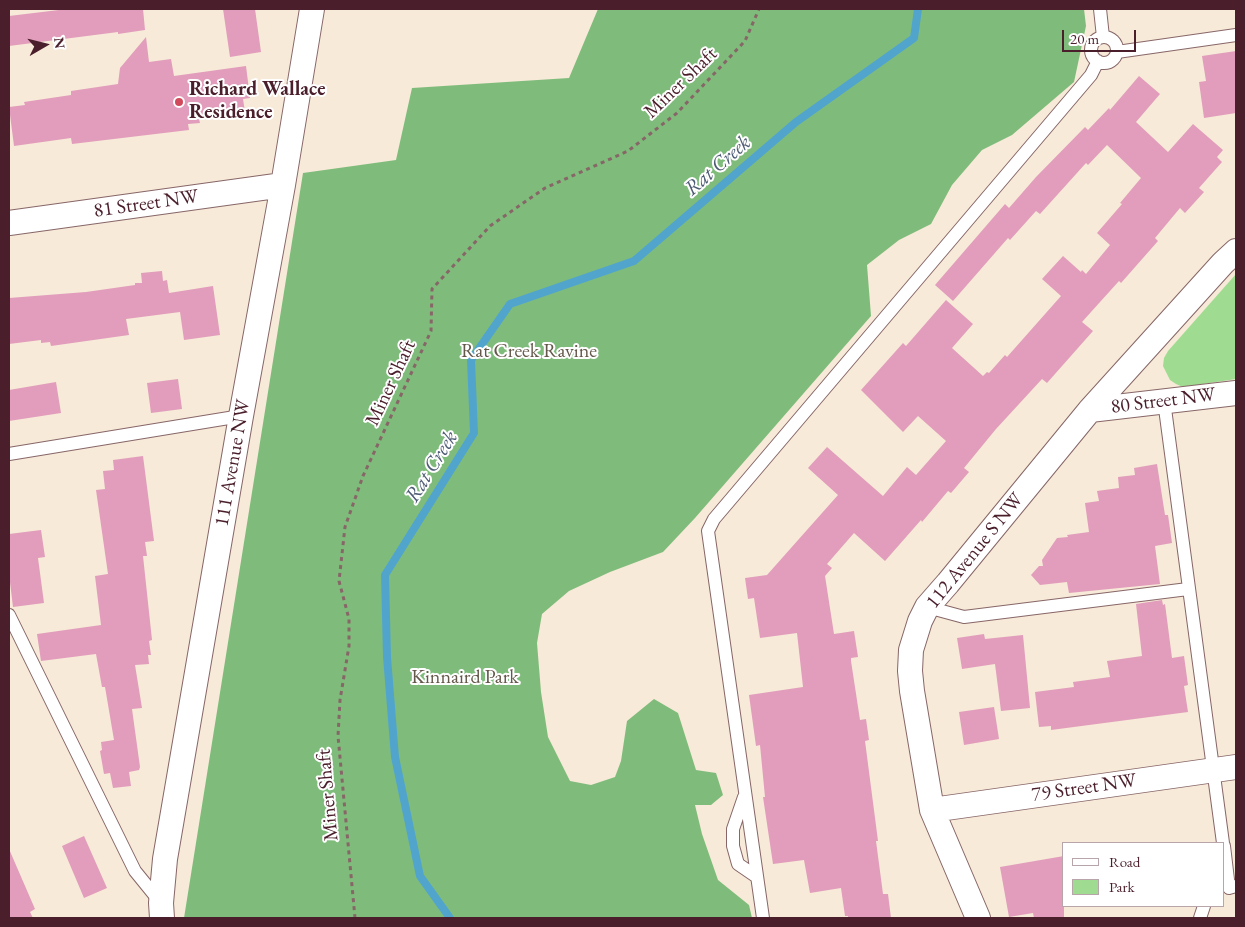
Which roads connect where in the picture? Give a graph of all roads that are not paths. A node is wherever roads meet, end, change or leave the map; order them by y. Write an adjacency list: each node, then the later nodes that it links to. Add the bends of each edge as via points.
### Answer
1 (312, 9): 7 (street, 111 Avenue NW)
2 (1100, 9): 4 (lane)
3 (1236, 35): 5 (lane)
4 (1103, 37): 5 (lane, via 1113,40); 6 (lane, via 1092,46 1092,55)
5 (1117, 52): 6 (lane, via 1110,62)
6 (1098, 61): 19 (lane, via 1092,75 720,512 708,531)
7 (283, 185): 8 (street, 81 Street NW); 13 (street, 111 Avenue NW)
8 (9, 223)
9 (1236, 251): 12 (street, 112 Avenue S NW)
10 (1236, 393): 11 (street, 80 Street NW)
11 (1164, 402): 12 (street, 80 Street NW); 15 (lane)
12 (1090, 410): 16 (street, 112 Avenue S NW)
13 (241, 416): 14 (lane); 25 (street, 111 Avenue NW, via 165,859)
14 (9, 454)
15 (1188, 589): 16 (lane, via 964,617); 18 (lane)
16 (927, 607): 20 (street, 112 Avenue S NW, via 911,650 910,671)
17 (9, 615): 25 (lane, via 135,871)
18 (1225, 768): 20 (street, 79 Street NW); 21 (lane)
19 (745, 795): 23 (lane); 23 (lane, via 733,829 733,846 738,864)
20 (932, 810): 27 (street, 112 Avenue S NW)
21 (1224, 842)
22 (1225, 852): 24 (lane)
23 (757, 877): 26 (lane)
24 (1230, 888)
25 (162, 911)
26 (763, 918)
27 (978, 918)

